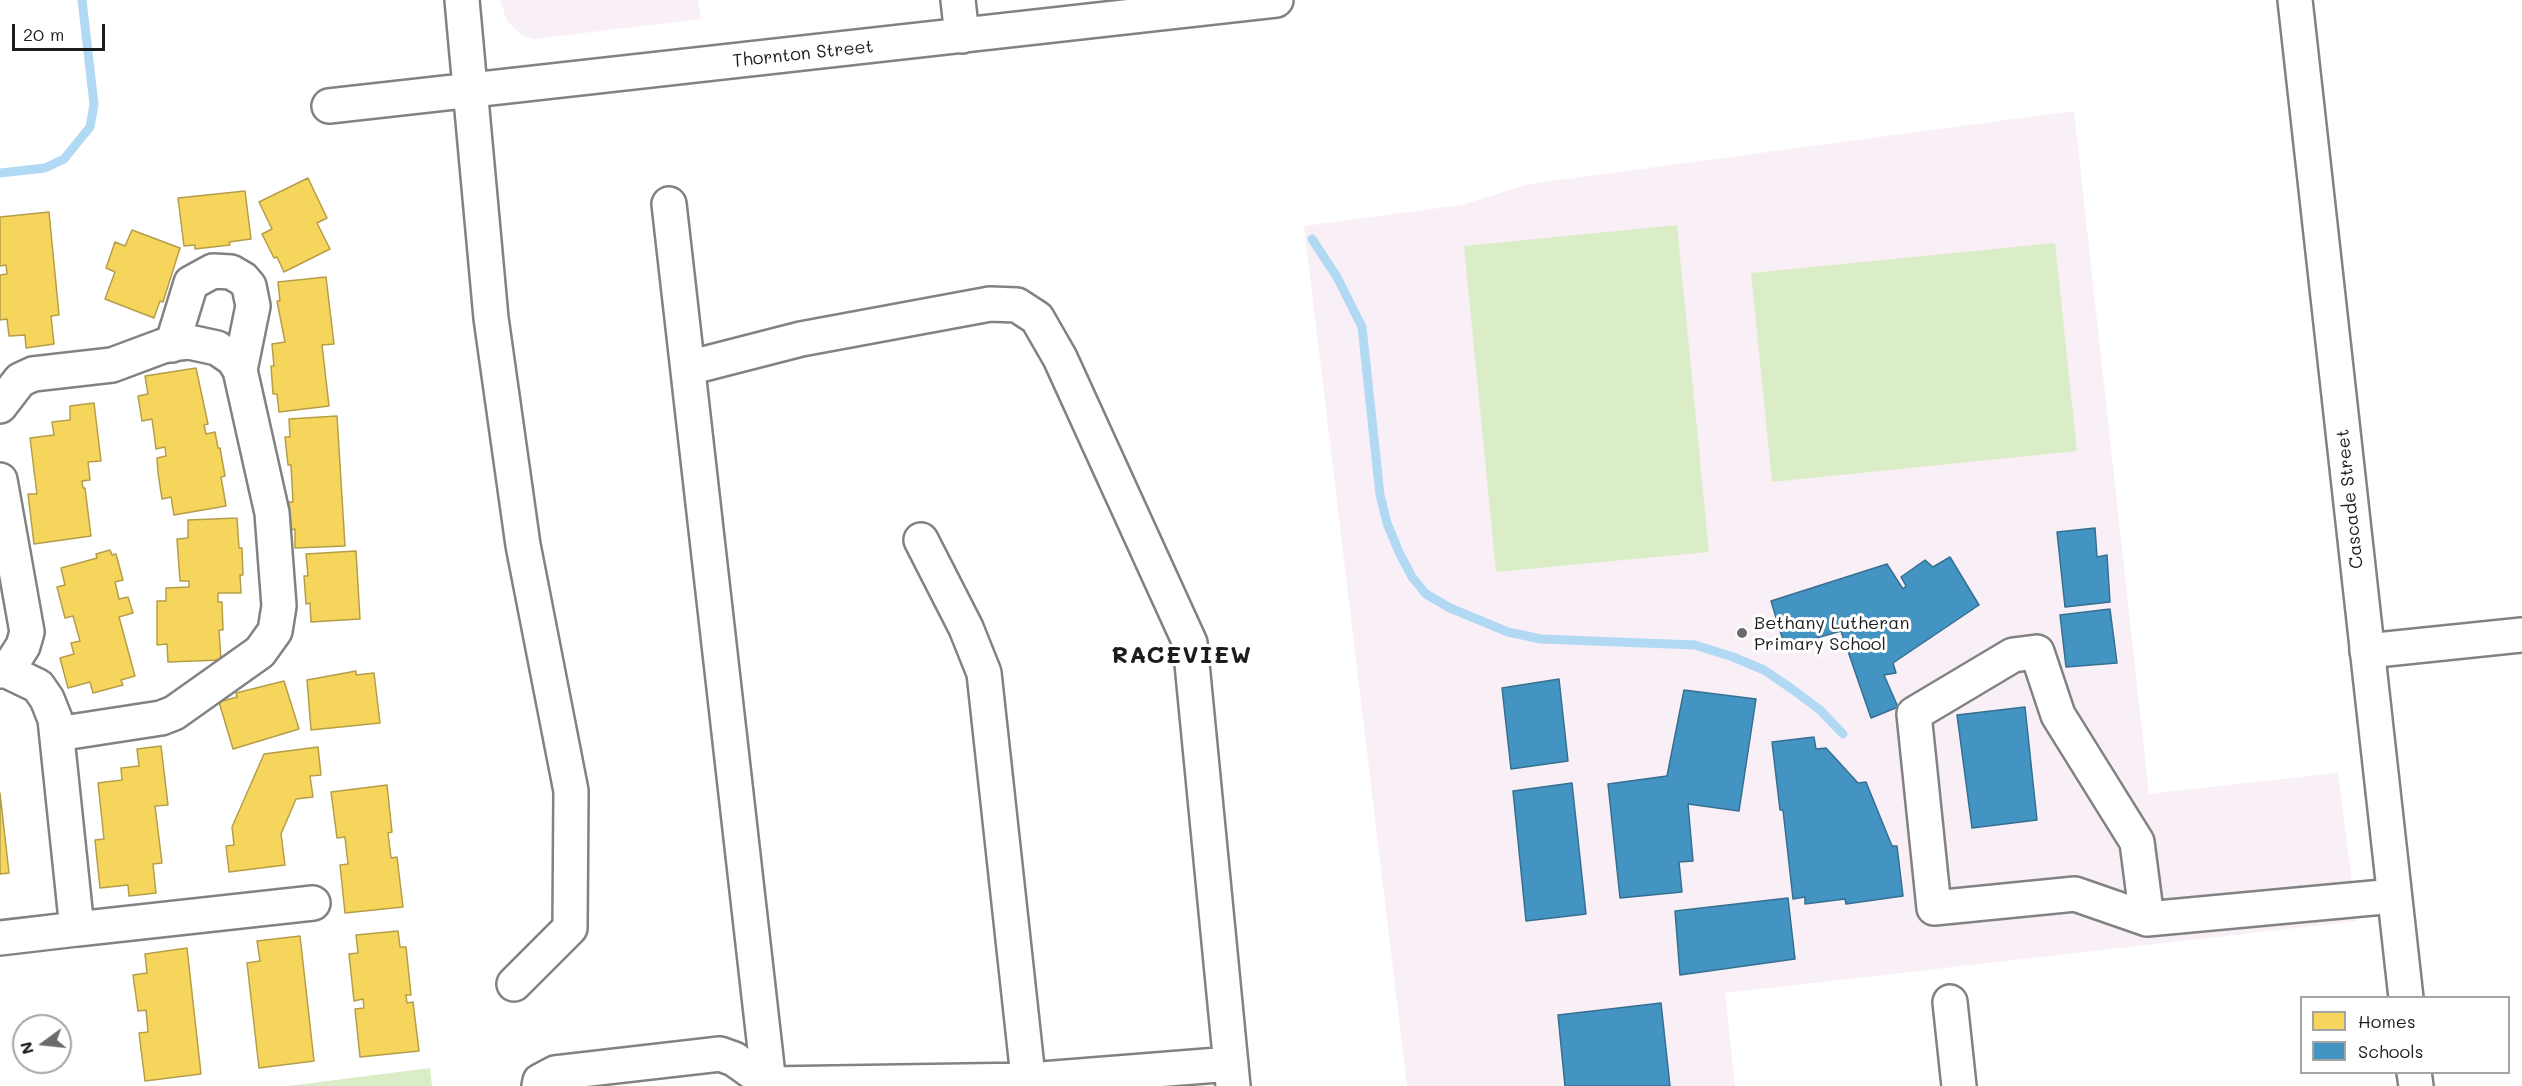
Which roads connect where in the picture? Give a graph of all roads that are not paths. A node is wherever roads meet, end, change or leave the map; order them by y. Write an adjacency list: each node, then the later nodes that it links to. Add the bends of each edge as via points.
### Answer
1 (462, 0): 6 (street)
2 (958, 0): 5 (street)
3 (1276, 0): 5 (street, Thornton Street)
4 (2295, 0): 16 (street, Cascade Street)
5 (962, 36): 6 (street, Thornton Street)
6 (472, 91): 7 (street, Thornton Street); 24 (street, via 491,318 521,534 571,791 570,928)
7 (329, 105)
8 (669, 204): 10 (street)
9 (172, 345): 11 (street, via 189,342 217,348 233,358); 11 (street, via 191,284 213,271 231,272 249,286 253,306); 12 (street, via 112,365 33,374 20,380)
10 (688, 368): 27 (street, via 801,339 990,304 1017,305 1037,318 1060,358 1190,644); 28 (street)
11 (240, 370): 18 (street, via 272,513 279,606 275,632 260,652 174,713)
12 (0, 406)
13 (0, 480): 17 (street, via 27,632 23,646)
14 (921, 540): 29 (street, via 984,673)
15 (2522, 635): 16 (street)
16 (2367, 651): 19 (street, Cascade Street)
17 (4, 671): 18 (street, via 38,686 56,718)
18 (57, 734): 22 (street)
19 (2394, 896): 21 (street); 25 (street, Cascade Street)
20 (313, 903): 22 (street)
21 (2147, 919): 21 (street, via 2075,894 1934,908 1914,714 2013,655 2037,652 2058,715 2137,842)
22 (77, 929): 23 (street)
23 (0, 938)
24 (514, 984)
25 (2406, 996)
26 (1950, 1002): 31 (street)
27 (1232, 1075): 29 (street)
28 (761, 1082): 29 (street); 30 (street, via 734,1059 720,1054 555,1073)
29 (1029, 1083)
30 (538, 1086)
31 (1959, 1086)

